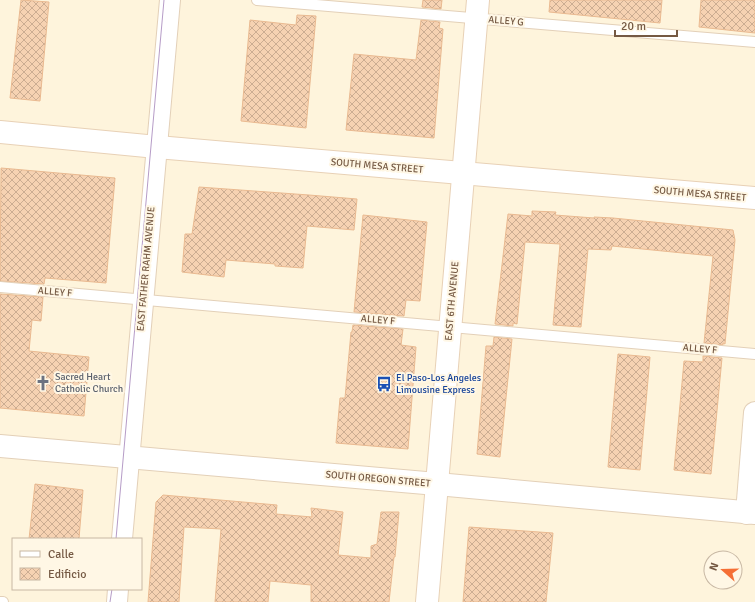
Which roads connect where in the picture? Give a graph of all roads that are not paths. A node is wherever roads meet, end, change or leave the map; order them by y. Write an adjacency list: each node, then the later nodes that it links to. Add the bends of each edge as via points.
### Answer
1 (170, 0): 6 (street, EAST FATHER RAHM AVENUE)
2 (258, 0): 3 (lane, ALLEY G)
3 (478, 9): 4 (lane, ALLEY G); 7 (main road, EAST 6TH AVENUE)
4 (755, 42)
5 (0, 132): 6 (main road, SOUTH MESA STREET)
6 (157, 147): 7 (main road, SOUTH MESA STREET); 10 (street, EAST FATHER RAHM AVENUE)
7 (464, 173): 8 (main road, SOUTH MESA STREET); 11 (main road, EAST 6TH AVENUE)
8 (755, 198)
9 (0, 287): 10 (lane, ALLEY F)
10 (142, 300): 11 (lane, ALLEY F); 15 (street, EAST FATHER RAHM AVENUE)
11 (450, 326): 12 (lane, ALLEY F); 16 (main road, EAST 6TH AVENUE)
12 (755, 354)
13 (755, 413): 17 (main road)
14 (0, 446): 15 (main road, SOUTH OREGON STREET)
15 (129, 458): 16 (main road, SOUTH OREGON STREET); 18 (street, EAST FATHER RAHM AVENUE)
16 (437, 484): 17 (main road, SOUTH OREGON STREET); 21 (main road, EAST 6TH AVENUE)
17 (751, 513)
18 (122, 538)
19 (118, 590): 20 (street)
20 (117, 602)
21 (427, 602)

